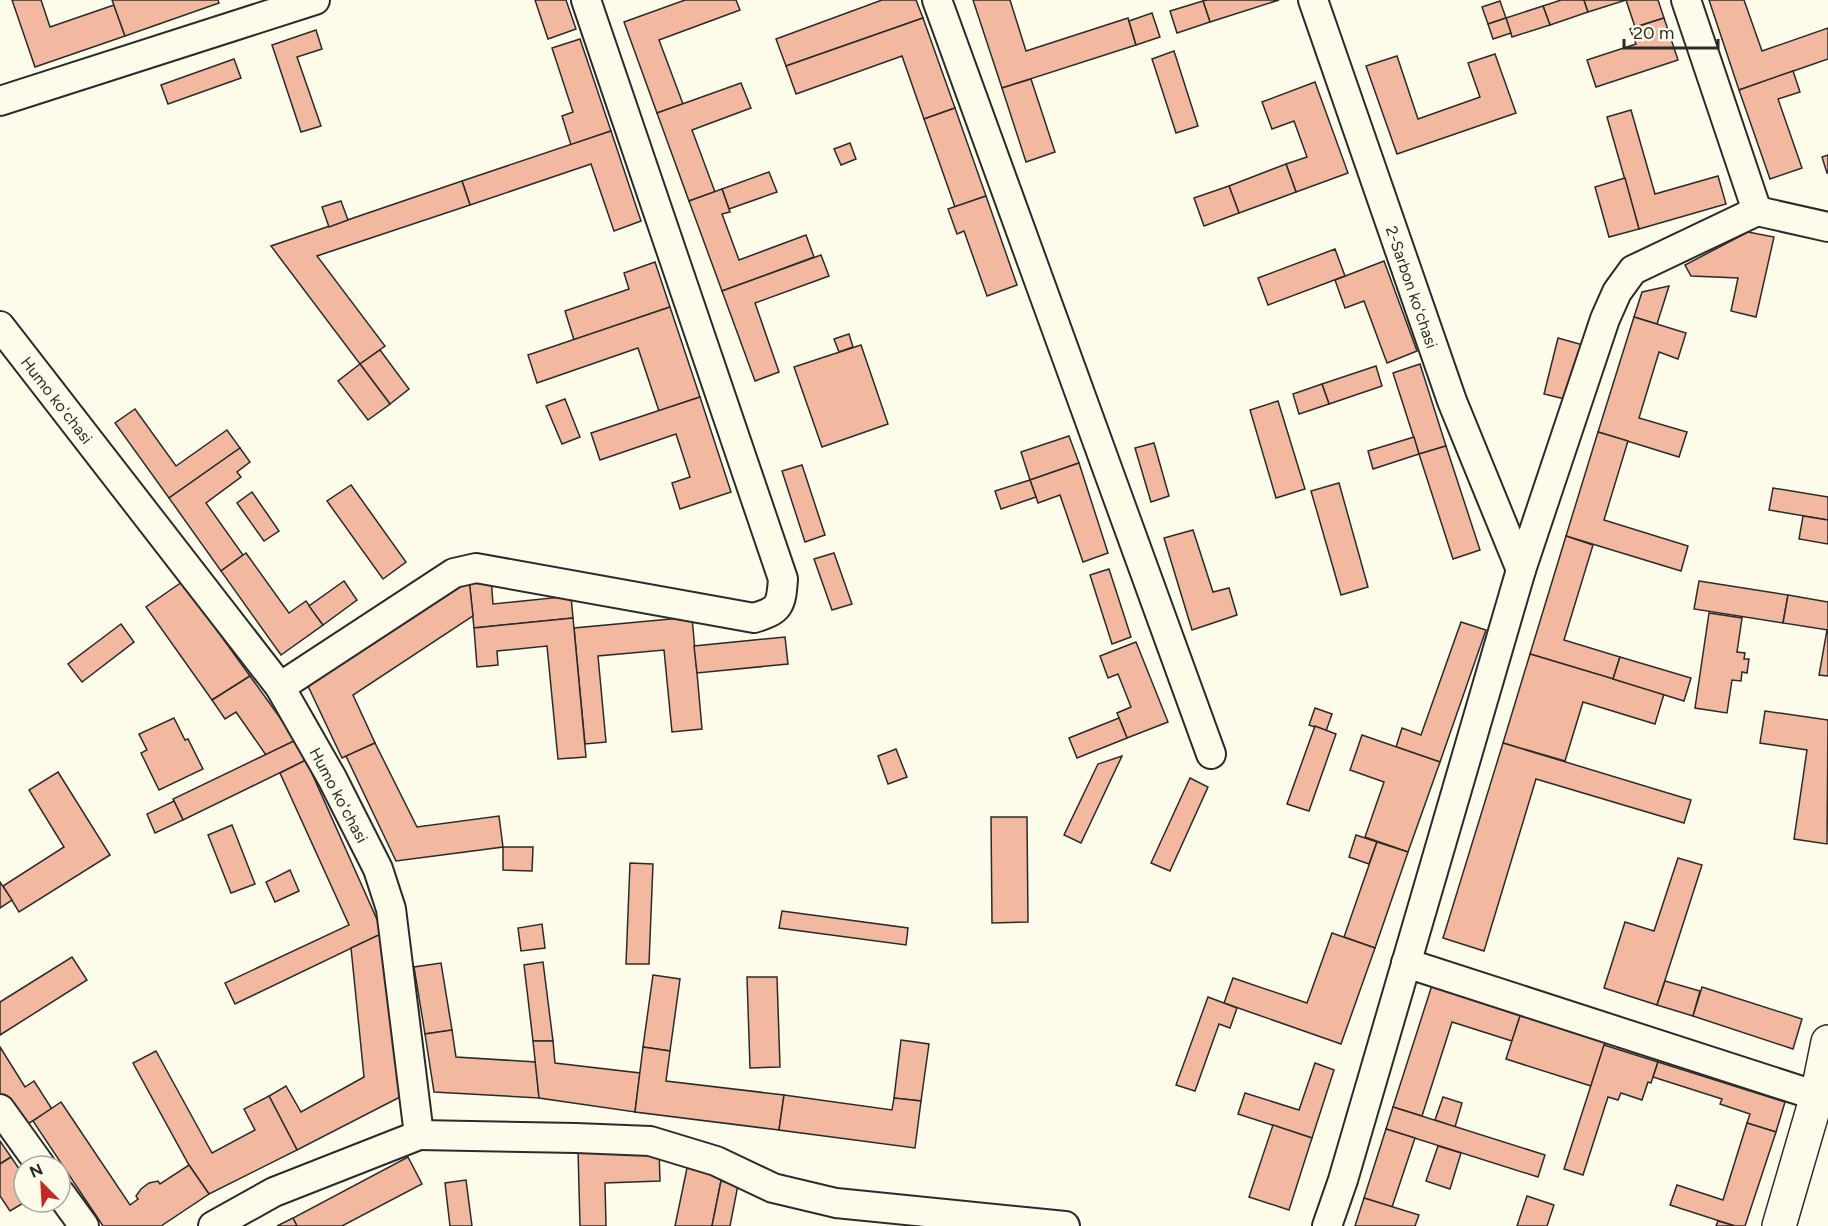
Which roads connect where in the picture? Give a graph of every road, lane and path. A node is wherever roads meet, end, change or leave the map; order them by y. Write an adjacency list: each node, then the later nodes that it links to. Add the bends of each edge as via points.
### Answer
1 (315, 0): 6 (street)
2 (586, 0): 11 (street, via 783,579 781,602 772,612 754,618 476,568 454,573)
3 (937, 0): 12 (street)
4 (1313, 0): 10 (street, 2-Sarbon koʻchasi, via 1452,400)
5 (1686, 0): 7 (street)
6 (0, 101)
7 (1757, 211): 8 (street); 10 (street, via 1633,270 1617,292)
8 (1828, 227)
9 (0, 326): 11 (street, Humo koʻchasi)
10 (1521, 570): 13 (street)
11 (280, 687): 17 (street, Humo koʻchasi, via 378,869 391,909)
12 (1211, 754)
13 (1406, 963): 15 (street); 23 (street)
14 (1828, 1042): 15 (street)
15 (1817, 1096): 24 (street)
16 (0, 1109): 18 (street)
17 (419, 1135): 21 (street, via 274,1192); 22 (street, via 650,1141 716,1161 773,1188 836,1203)
18 (32, 1154)
19 (72, 1210): 20 (street)
20 (84, 1226)
21 (213, 1226)
22 (1065, 1226)
23 (1327, 1226)
24 (1779, 1226)

